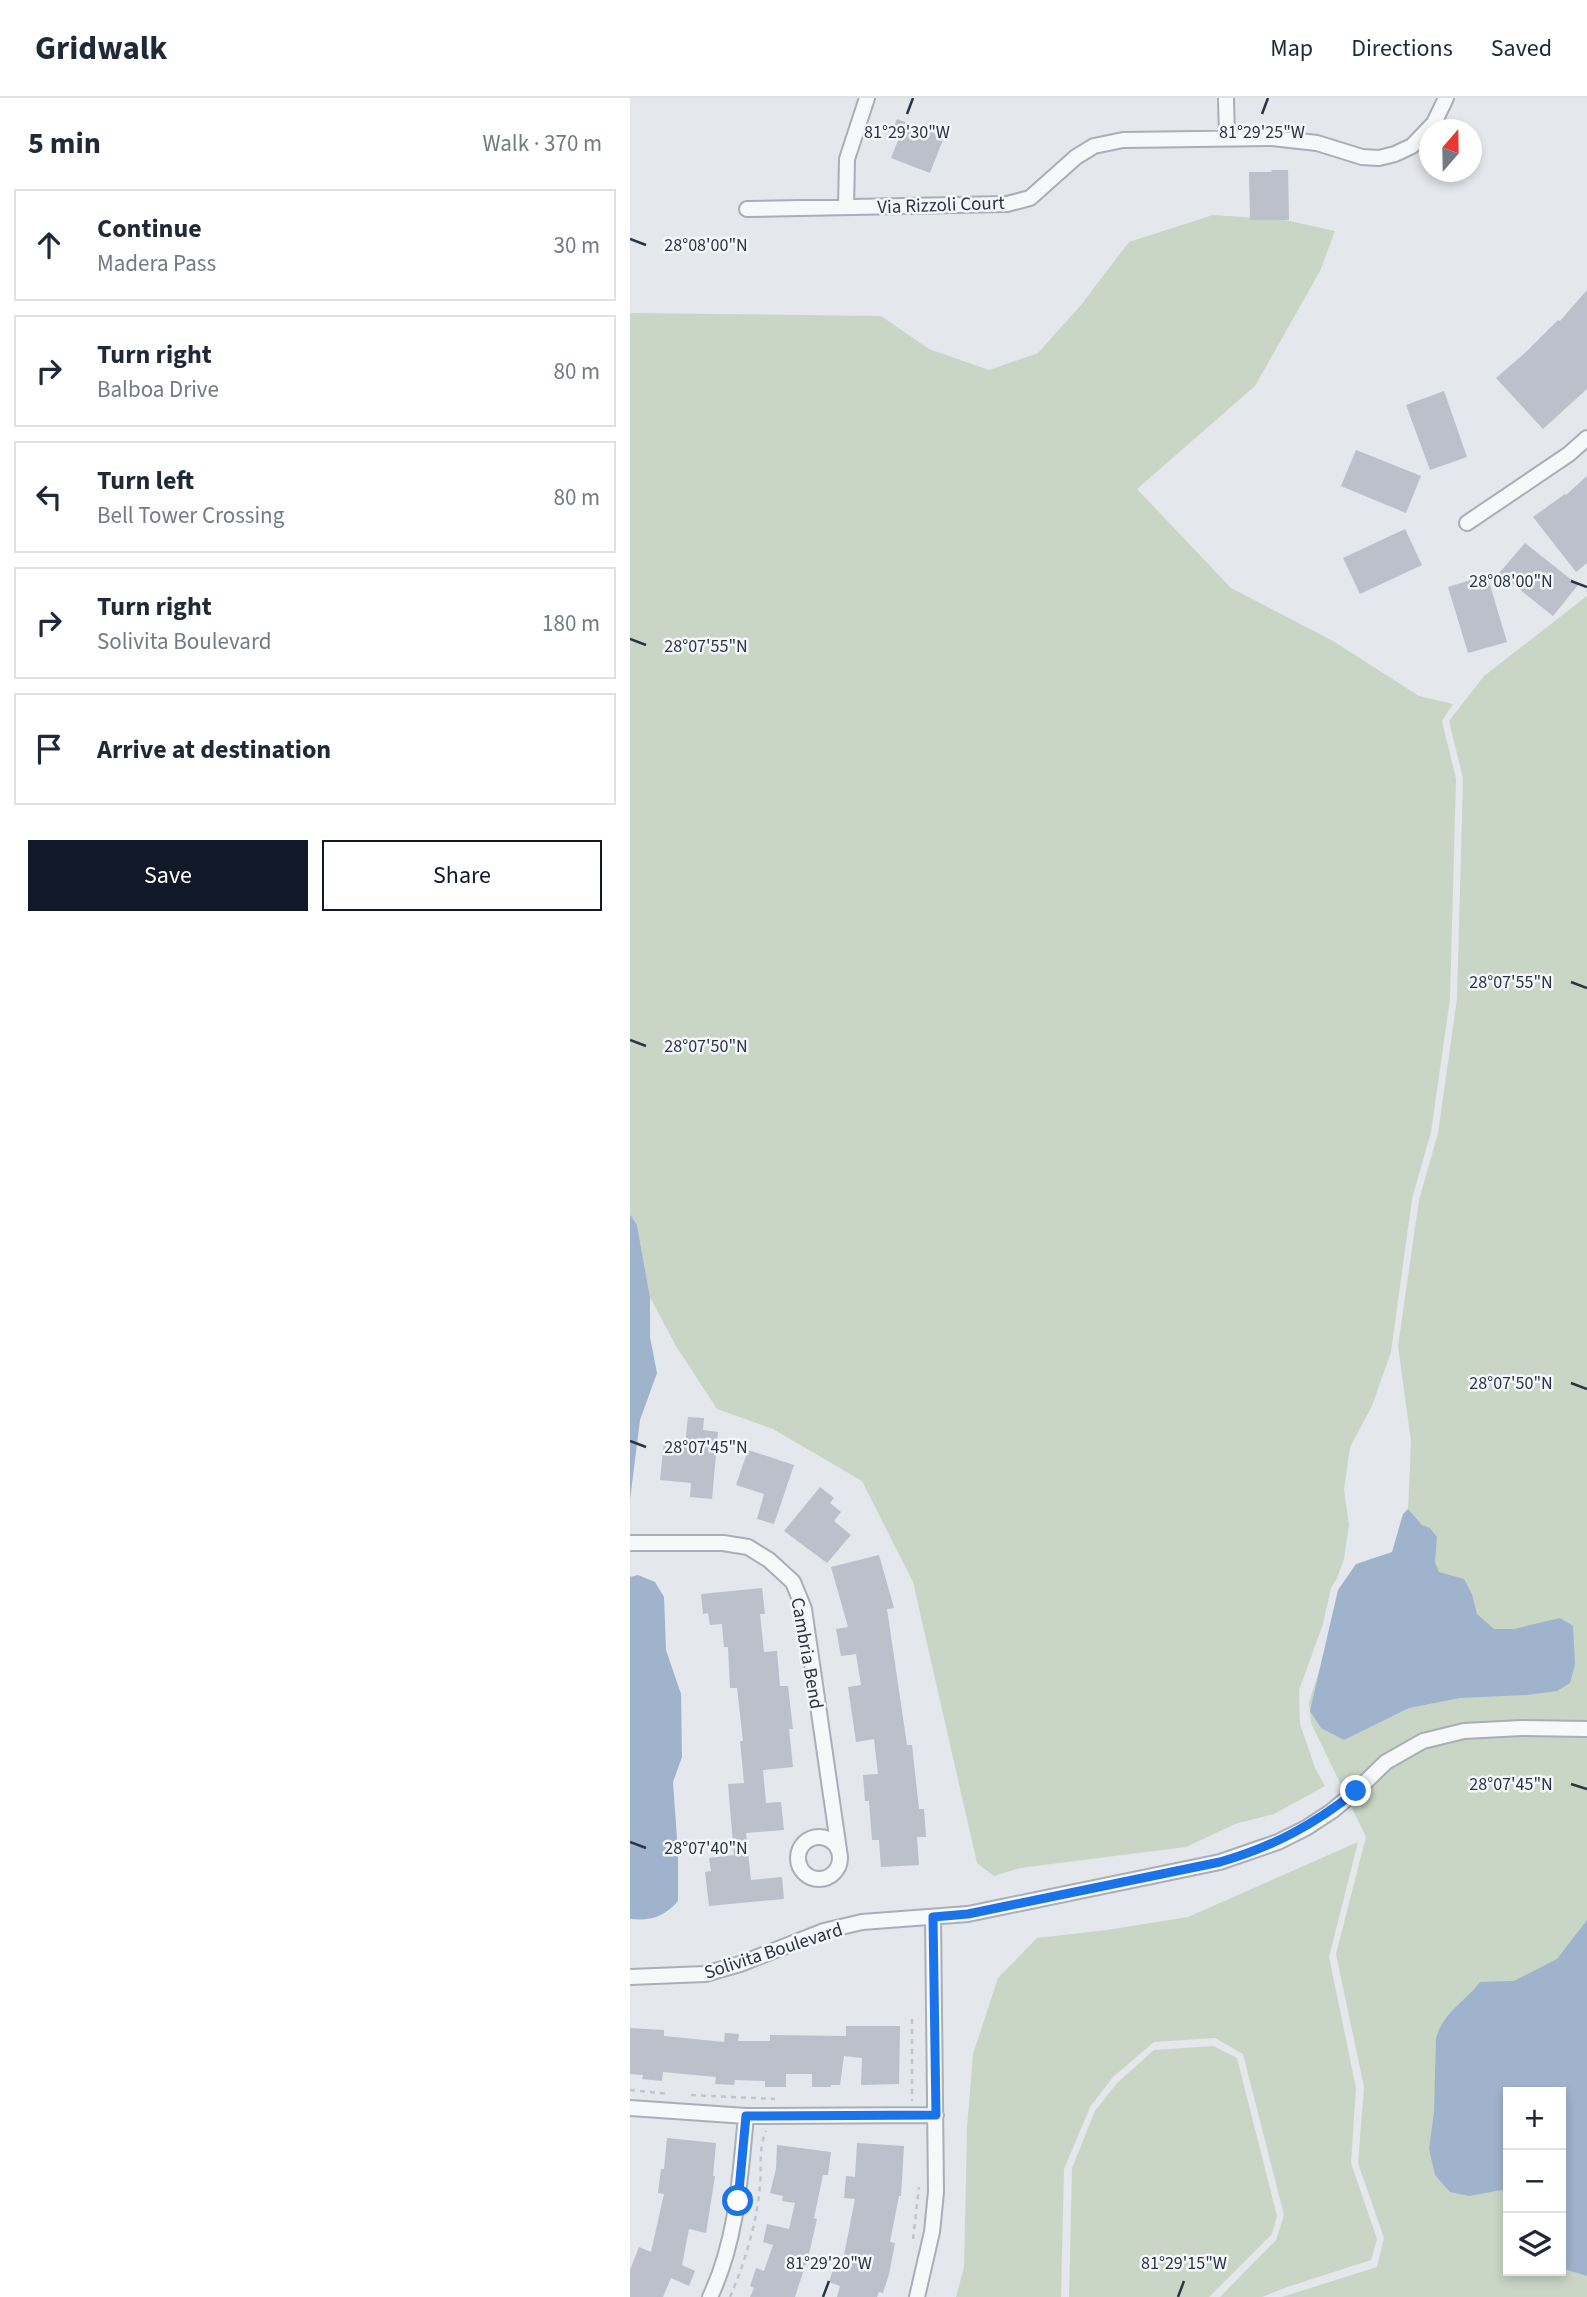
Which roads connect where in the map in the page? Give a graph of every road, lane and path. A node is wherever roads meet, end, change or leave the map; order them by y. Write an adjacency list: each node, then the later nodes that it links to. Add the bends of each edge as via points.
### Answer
1 (867, 98): 5 (street, via 847,159)
2 (1226, 98): 4 (street)
3 (1446, 98): 4 (street, Via Rizzoli Court, via 1434,123 1412,146 1379,158 1299,140)
4 (1227, 138): 5 (street, Via Rizzoli Court, via 1123,139 1094,146 1030,198 1007,204)
5 (846, 206): 6 (street, Via Rizzoli Court)
6 (747, 209)
7 (1587, 438): 8 (street)
8 (1467, 523)
9 (630, 1543): 11 (street, Cambria Bend, via 723,1543 748,1548 793,1582 804,1609)
10 (1587, 1729): 12 (street, Solivita Boulevard, via 1450,1733 1410,1747 1386,1762 1332,1811 1250,1853 968,1914)
11 (840, 1857)
12 (933, 1917): 13 (street, Solivita Boulevard, via 862,1922 824,1931 705,1974); 21 (street)
13 (630, 1977)
14 (912, 2019): 20 (path)
15 (630, 2090): 16 (path)
16 (675, 2094)
17 (686, 2095): 18 (path)
18 (786, 2099)
19 (630, 2108): 22 (street)
20 (914, 2115): 21 (street); 23 (street)
21 (936, 2115): 28 (street, via 932,2232)
22 (746, 2116): 23 (street); 26 (street, via 733,2230)
23 (767, 2116): 27 (path, via 757,2207)
24 (920, 2177): 25 (path)
25 (912, 2246)
26 (710, 2297)
27 (730, 2297)
28 (917, 2297)

